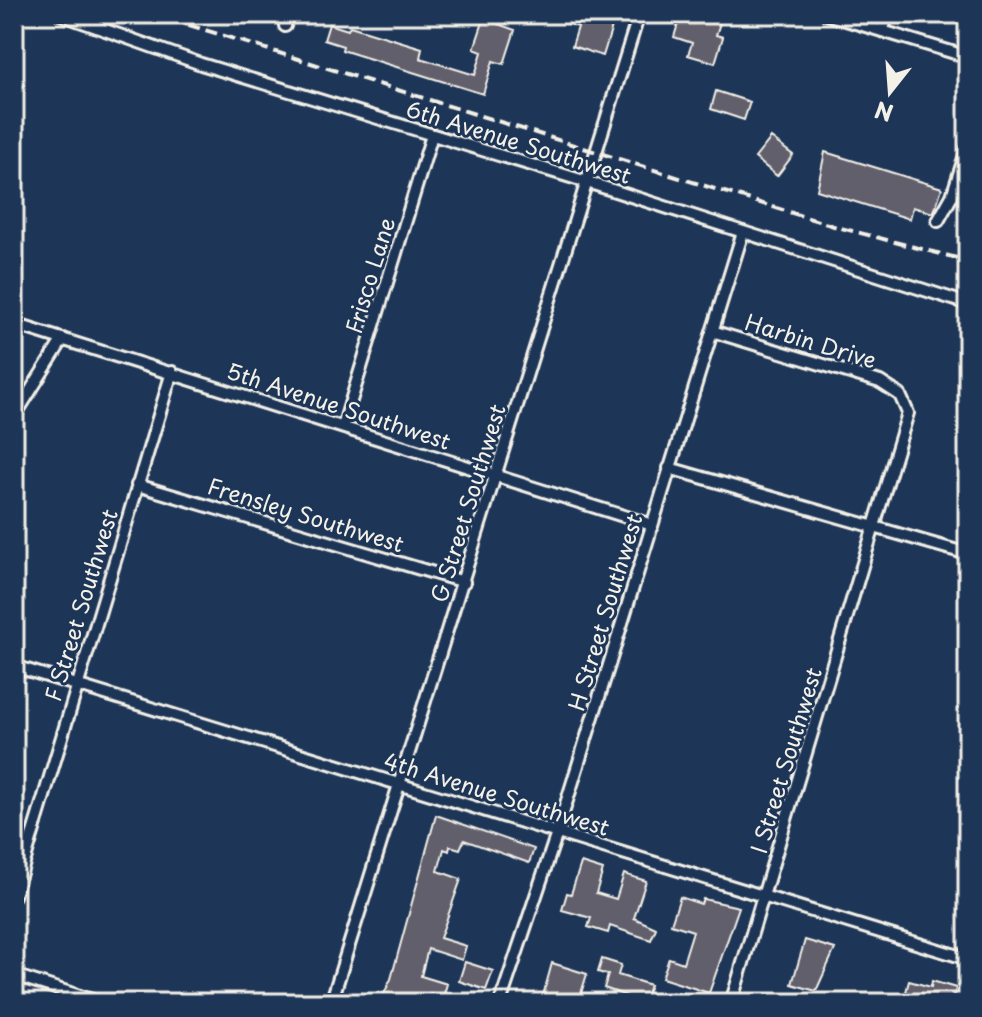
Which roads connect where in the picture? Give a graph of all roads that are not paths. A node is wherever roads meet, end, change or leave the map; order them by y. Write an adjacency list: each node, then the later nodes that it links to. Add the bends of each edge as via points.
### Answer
1 (60, 14): 9 (street, 6th Avenue Southwest, via 147,47)
2 (288, 14): 6 (street)
3 (639, 14): 11 (street, G Street Southwest)
4 (826, 14): 7 (street)
5 (888, 14): 7 (street)
6 (285, 26)
7 (882, 31): 8 (street)
8 (968, 57)
9 (432, 135): 11 (street, 6th Avenue Southwest); 20 (street, Frisco Lane)
10 (968, 146): 12 (street)
11 (587, 182): 13 (street, 6th Avenue Southwest); 22 (street, G Street Southwest)
12 (938, 221)
13 (743, 232): 14 (street, 6th Avenue Southwest); 16 (street, H Street Southwest)
14 (968, 304)
15 (14, 324): 17 (street, 5th Avenue Southwest)
16 (712, 331): 21 (street, H Street Southwest); 25 (street, Harbin Drive, via 880,382 900,395 908,413)
17 (63, 339): 18 (street, 5th Avenue Southwest); 19 (street)
18 (172, 372): 20 (street, 5th Avenue Southwest); 23 (street, F Street Southwest)
19 (14, 417)
20 (343, 427): 22 (street, 5th Avenue Southwest)
21 (669, 468): 24 (street, H Street Southwest); 25 (street)
22 (496, 476): 24 (street, 5th Avenue Southwest); 27 (street, G Street Southwest)
23 (137, 485): 27 (street, Frensley Southwest); 29 (street, F Street Southwest)
24 (652, 525): 31 (street, H Street Southwest)
25 (876, 527): 26 (street); 33 (street, I Street Southwest)
26 (968, 554)
27 (464, 582): 30 (street, G Street Southwest)
28 (14, 666): 29 (street, 4th Avenue Southwest)
29 (76, 685): 30 (street, 4th Avenue Southwest); 32 (street, F Street Southwest)
30 (401, 785): 31 (street, 4th Avenue Southwest); 37 (street, G Street Southwest)
31 (557, 833): 33 (street, 4th Avenue Southwest); 38 (street, H Street Southwest)
32 (14, 896)
33 (765, 896): 34 (street, 4th Avenue Southwest); 39 (street, I Street Southwest)
34 (968, 959)
35 (14, 975): 36 (street)
36 (102, 1003)
37 (331, 1003)
38 (500, 1003)
39 (731, 1003)

